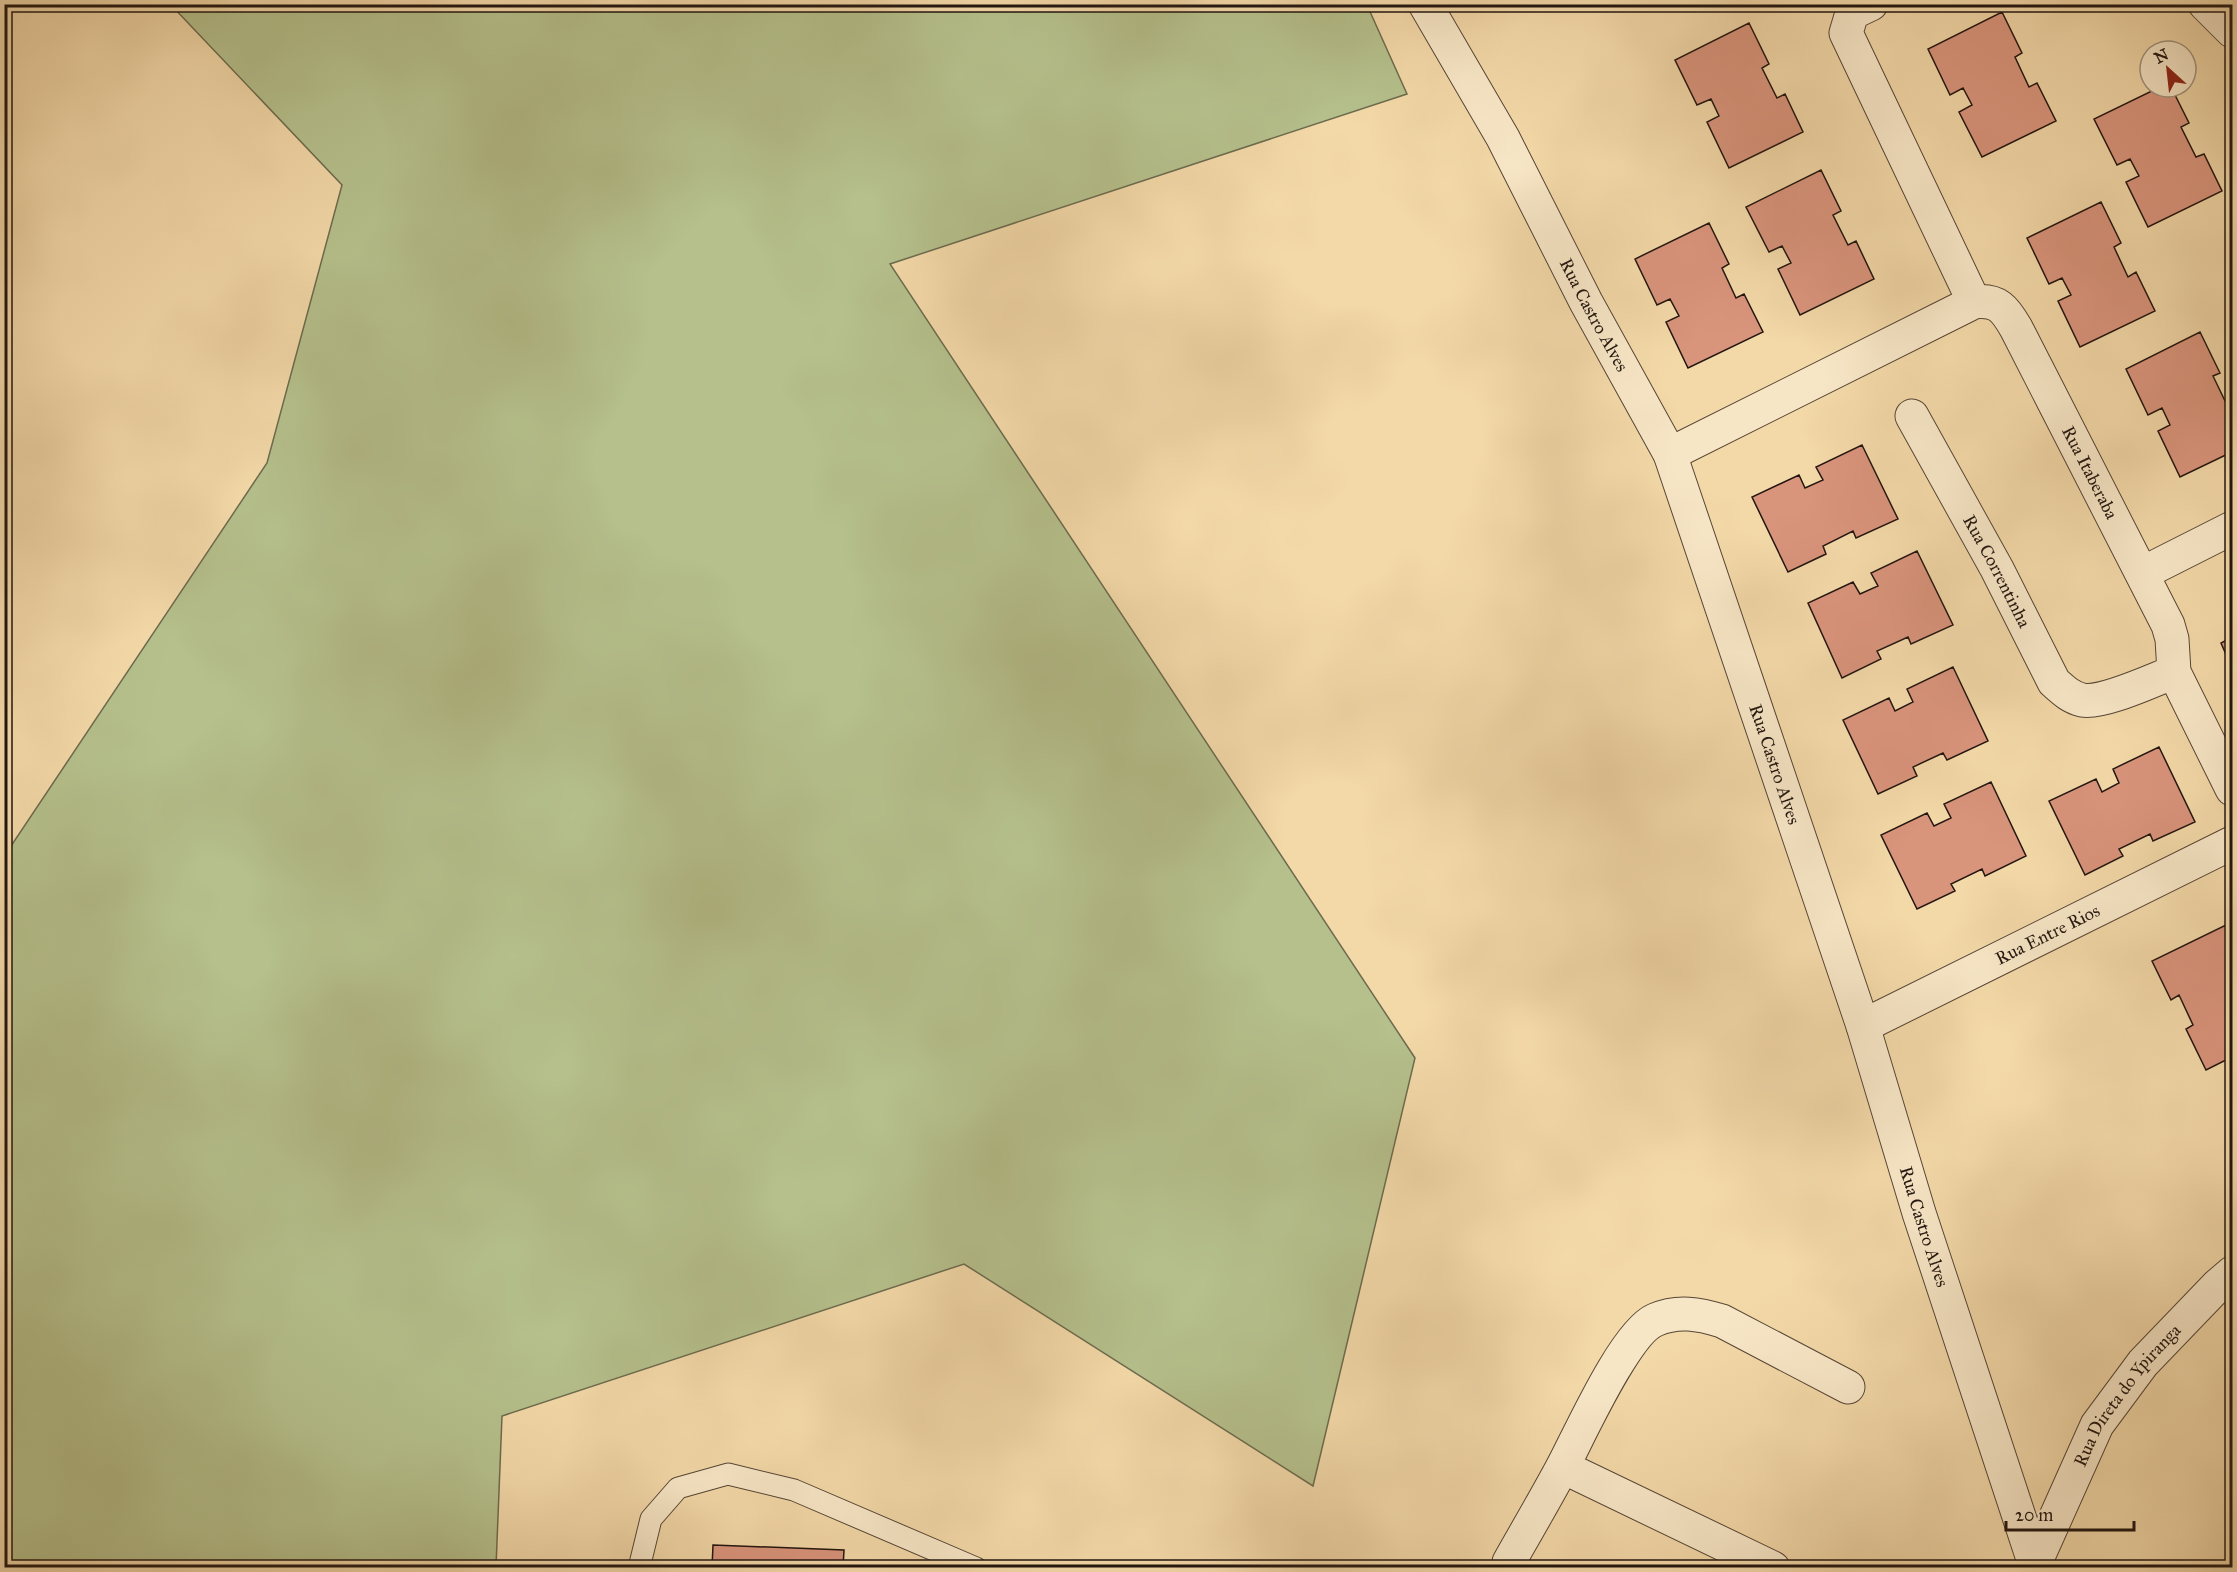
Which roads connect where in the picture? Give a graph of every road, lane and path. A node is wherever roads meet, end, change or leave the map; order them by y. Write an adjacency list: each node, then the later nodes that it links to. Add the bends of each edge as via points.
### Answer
1 (1425, 4): 7 (street, Rua Castro Alves, via 1503,138 1586,302)
2 (1871, 4): 5 (street, via 1852,13 1846,33)
3 (2205, 4): 4 (street)
4 (2232, 31)
5 (1974, 302): 7 (street); 9 (street, Rua Itaberaba, via 1988,300 2006,312)
6 (1912, 416): 10 (street, Rua Correntinha, via 2054,682 2067,694 2084,700 2101,699)
7 (1670, 454): 13 (street, Rua Castro Alves)
8 (2232, 528): 9 (street)
9 (2143, 573): 10 (street, Rua Itaberaba, via 2172,639)
10 (2174, 672): 11 (street)
11 (2232, 789)
12 (2232, 843): 13 (street, Rua Entre Rios)
13 (1863, 1026): 18 (street, Rua Castro Alves)
14 (2232, 1274): 18 (street, Rua Direta do Ypiranga, via 2143,1363 2097,1425)
15 (1848, 1387): 16 (street, via 1722,1321 1700,1314 1677,1313 1653,1320 1639,1333 1611,1374)
16 (1563, 1467): 17 (street); 21 (street)
17 (1509, 1562)
18 (2033, 1565)
19 (639, 1568): 20 (lane, via 651,1519 678,1488 728,1474 794,1490)
20 (976, 1568)
21 (1773, 1568)

